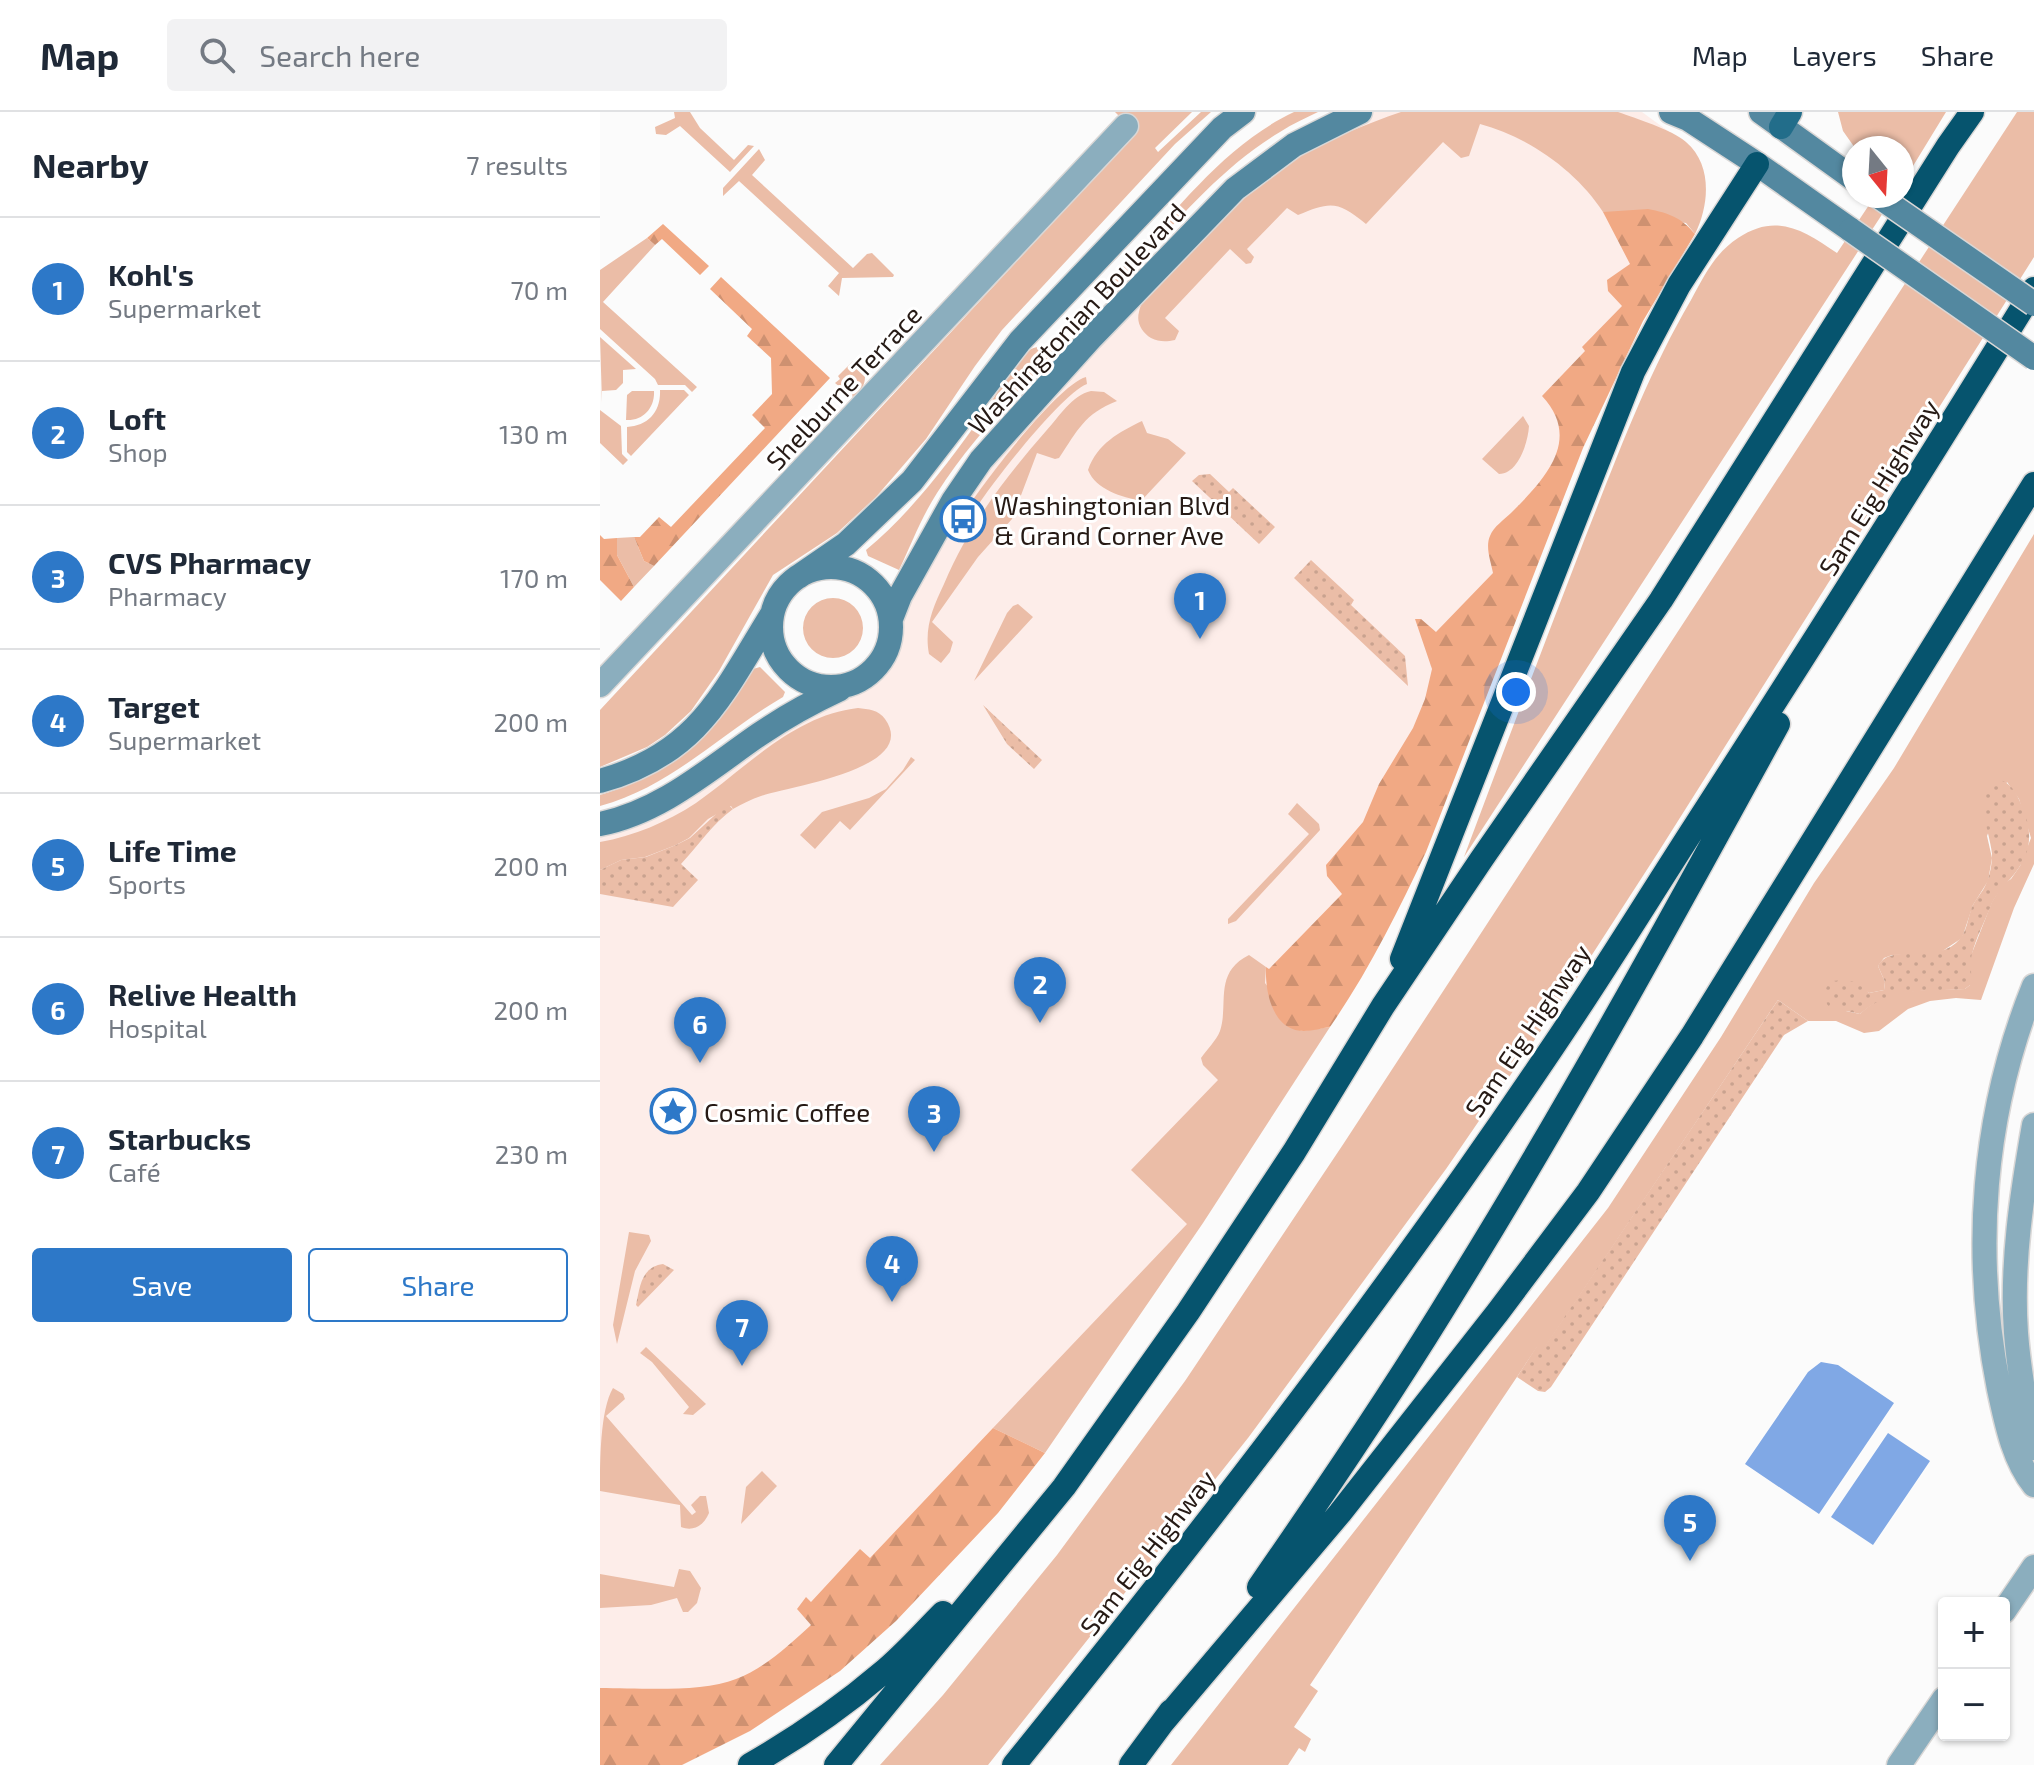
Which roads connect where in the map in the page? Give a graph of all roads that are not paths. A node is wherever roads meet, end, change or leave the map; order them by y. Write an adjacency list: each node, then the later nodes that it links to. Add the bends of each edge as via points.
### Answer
1 (1243, 112): 17 (street, Washingtonian Boulevard, via 1020,341 912,481 846,544)
2 (1360, 112): 19 (street, Washingtonian Boulevard, via 1294,145 1235,189 1090,339 981,460 953,501)
3 (1671, 112): 8 (street)
4 (1761, 112): 6 (street)
5 (1972, 112): 25 (highway, via 1661,600)
6 (1786, 119): 8 (street); 9 (street)
7 (1126, 126): 20 (street, Shelburne Terrace)
8 (1757, 164): 13 (street, bridge); 25 (highway, via 1679,285 1633,372)
9 (1842, 168)
10 (1895, 208): 12 (street, bridge)
11 (2034, 289): 16 (highway, Sam Eig Highway)
12 (2034, 304)
13 (2034, 358)
14 (2034, 484): 15 (highway)
15 (2026, 505): 33 (highway, via 1588,1192 1340,1513)
16 (1873, 550): 33 (highway, via 1653,952 1457,1287 1303,1523); 36 (highway, Sam Eig Highway, via 1550,1051 1398,1267 1132,1619)
17 (798, 577): 18 (street); 19 (street, via 827,567 857,572 880,591)
18 (773, 612): 21 (street, via 774,644 790,671 818,685); 22 (street, via 721,696 683,740 628,773)
19 (891, 619): 21 (street, via 886,652 877,666)
20 (600, 685)
21 (849, 685): 23 (street, via 806,705 648,808)
22 (600, 781)
23 (600, 824)
24 (2034, 986): 28 (street, via 1999,1096 1983,1265 1989,1336 2004,1411 2023,1472)
25 (1383, 1006): 29 (highway, via 1188,1312 1064,1487)
26 (2034, 1125): 27 (street, via 2021,1206 2016,1330)
27 (2034, 1448)
28 (2034, 1485)
29 (1025, 1533): 34 (highway, via 884,1671 803,1733); 35 (highway)
30 (2034, 1567): 31 (street)
31 (2010, 1602)
32 (1938, 1708): 38 (street)
33 (1163, 1722): 37 (highway)
34 (750, 1765)
35 (836, 1765)
36 (1014, 1765)
37 (1131, 1765)
38 (1899, 1765)

